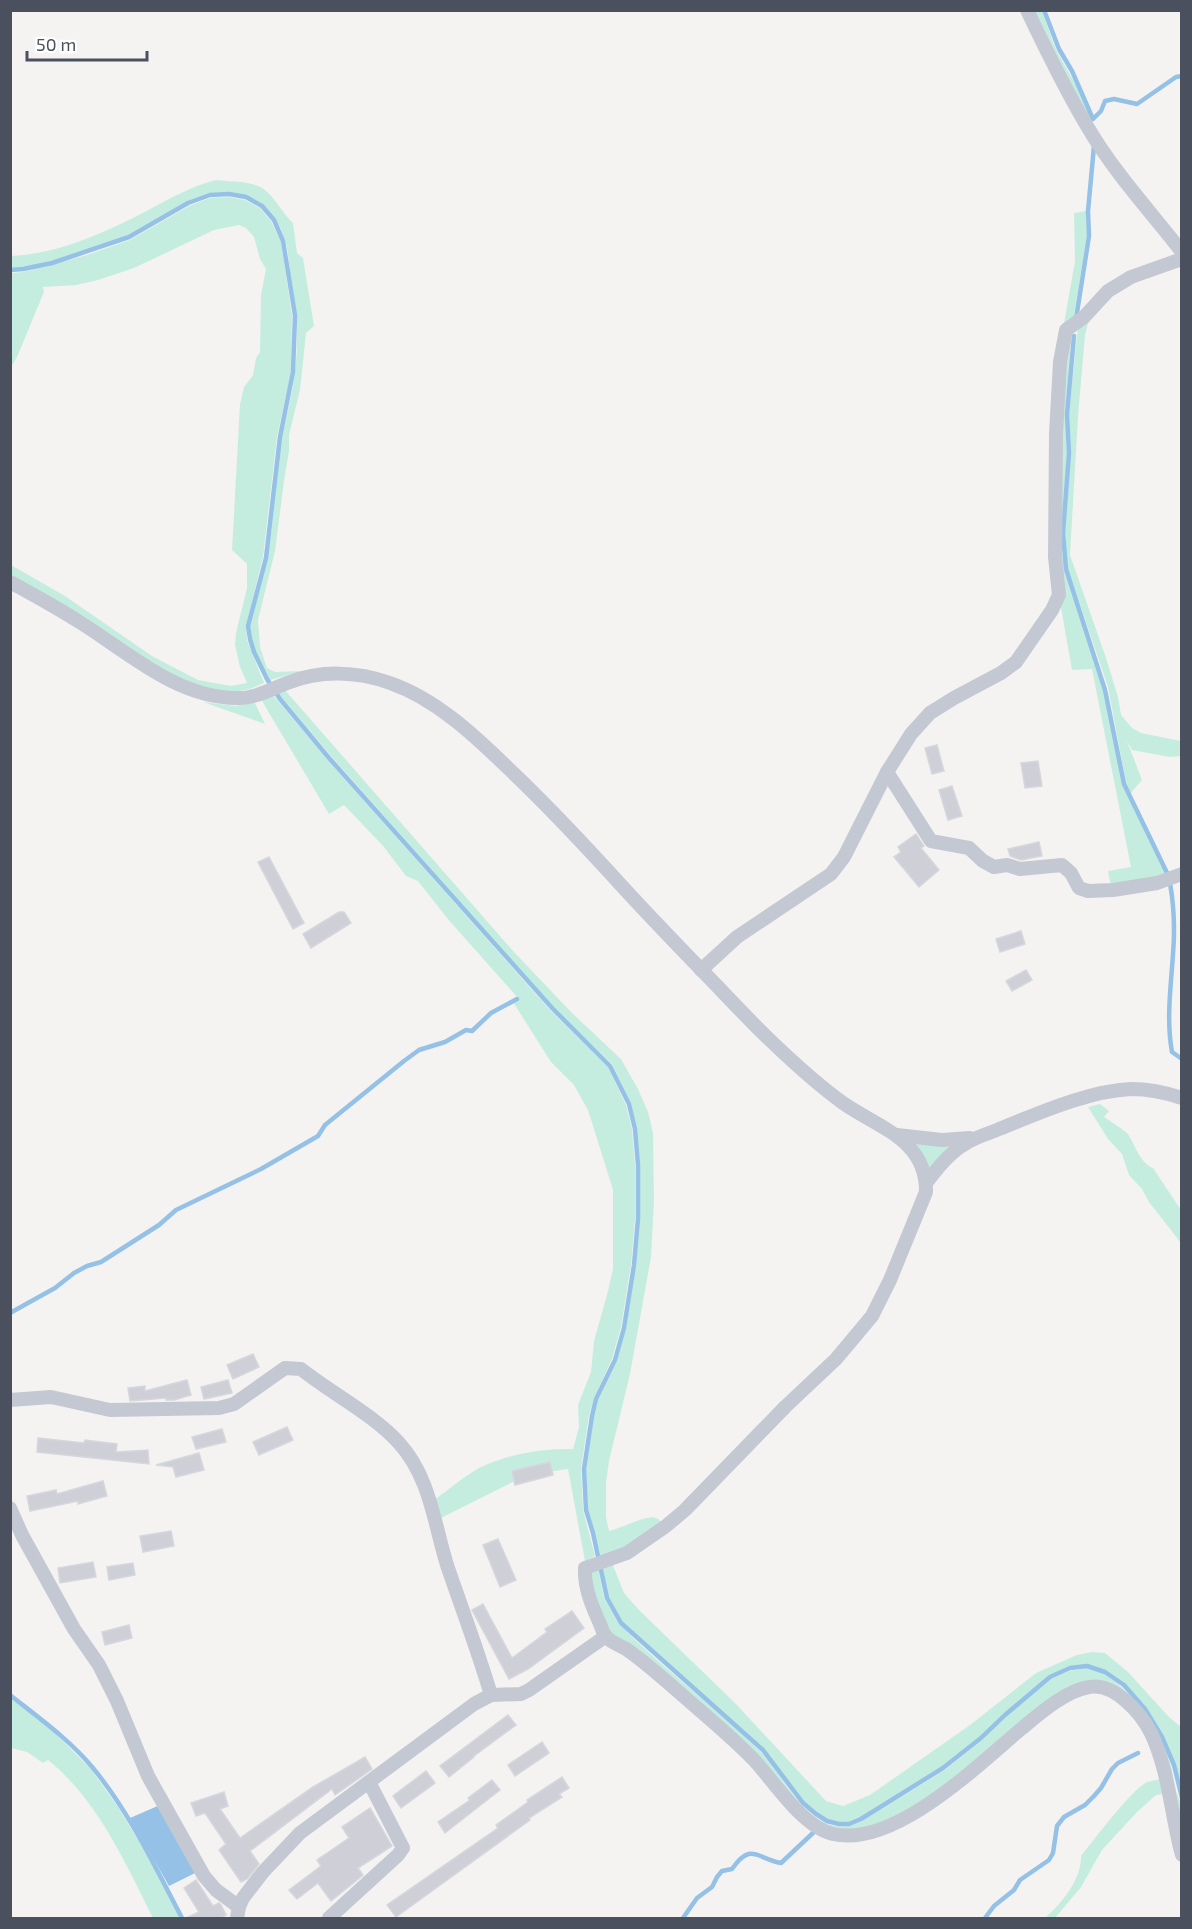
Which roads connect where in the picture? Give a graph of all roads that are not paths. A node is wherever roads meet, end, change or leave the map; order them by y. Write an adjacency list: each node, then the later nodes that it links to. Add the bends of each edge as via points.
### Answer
1 (1027, 10): 2 (street, via 1087,128)
2 (1182, 252)
3 (1182, 259): 5 (street, via 1131,277 1108,291 1084,318 1066,330 1056,434 1055,557 1059,595 1016,662 930,713 910,734)
4 (10, 582): 7 (street, via 161,675 199,693 242,699 332,673 390,683 422,698 480,740 557,814)
5 (887, 772): 6 (street, via 931,842 969,848 994,867 1062,865 1079,888 1088,891 1157,883); 7 (street, via 844,857 831,874 737,937)
6 (1182, 874)
7 (702, 970): 9 (street, via 809,1076 845,1105)
8 (1182, 1098): 10 (street, via 1132,1089 1098,1095)
9 (894, 1135): 10 (street, via 942,1140); 11 (street, via 918,1157)
10 (981, 1137): 11 (street, via 955,1151)
11 (926, 1183): 14 (street, via 926,1192 882,1299 836,1359 685,1510 627,1553 585,1568 591,1602)
12 (10, 1400): 15 (street, via 51,1397 110,1410 219,1408 234,1404 285,1368 301,1369 385,1428 420,1476)
13 (10, 1508): 18 (street, via 74,1629 99,1665 148,1776 204,1876)
14 (606, 1636): 15 (street, via 529,1690); 17 (street, via 644,1662 709,1719 819,1830 844,1836 879,1830 914,1814 1045,1709 1081,1689 1102,1688 1130,1703 1150,1731 1165,1774)
15 (492, 1695): 16 (street, via 474,1704)
16 (369, 1782): 18 (street, via 300,1833 263,1872 243,1898); 19 (street, via 403,1848)
17 (1182, 1856)
18 (238, 1913)
19 (329, 1918)

